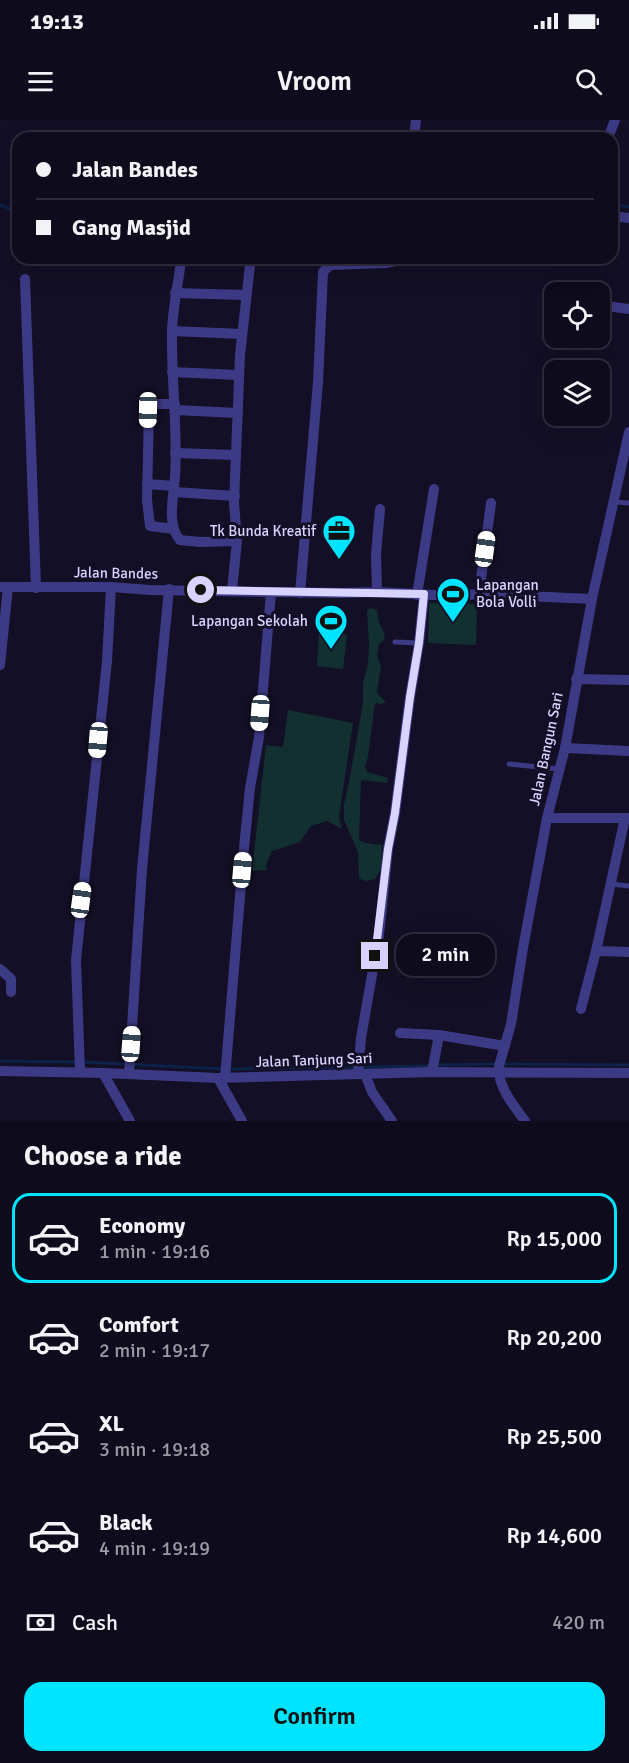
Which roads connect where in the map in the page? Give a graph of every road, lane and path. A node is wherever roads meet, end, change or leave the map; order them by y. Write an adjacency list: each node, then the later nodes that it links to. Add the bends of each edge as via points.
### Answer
1 (180, 264): 5 (street)
2 (249, 264): 6 (street)
3 (358, 264): 35 (street, via 330,265 322,272 318,382)
4 (25, 279): 30 (street)
5 (175, 293): 6 (street); 9 (street)
6 (246, 295): 10 (street)
7 (610, 307): 8 (street)
8 (629, 309)
9 (172, 331): 10 (street); 11 (street)
10 (242, 334): 12 (street)
11 (172, 372): 12 (street); 13 (street)
12 (239, 375): 14 (street)
13 (175, 407): 14 (street); 16 (street); 18 (street, via 149,406)
14 (238, 413): 17 (street)
15 (629, 432): 22 (street, Jalan Bangun Sari)
16 (175, 453): 17 (street); 19 (street)
17 (236, 455): 21 (street)
18 (147, 484): 19 (street); 26 (street, via 150,526)
19 (174, 489): 21 (street); 26 (street)
20 (434, 489): 37 (street)
21 (235, 496): 27 (street)
22 (614, 502): 24 (lane); 38 (street, Jalan Bangun Sari)
23 (491, 503): 36 (street)
24 (629, 503)
25 (380, 509): 34 (street)
26 (174, 529): 27 (street, via 180,540)
27 (237, 541): 32 (street)
28 (4, 587): 30 (street, Jalan Bandes); 41 (street)
29 (111, 587): 30 (street, Jalan Bandes); 31 (street, Jalan Bandes); 61 (street, via 76,960)
30 (36, 588)
31 (169, 589): 32 (street, Jalan Bandes); 64 (street, via 142,869)
32 (232, 590): 33 (street, Jalan Bandes)
33 (271, 592): 35 (street, Jalan Bandes); 68 (street)
34 (377, 592): 35 (street, Jalan Bandes); 37 (street, Jalan Bandes)
35 (300, 593)
36 (479, 594): 37 (street, Jalan Bandes); 38 (street, Jalan Bandes)
37 (420, 595): 40 (street)
38 (592, 599): 42 (street, Jalan Bangun Sari)
39 (394, 642): 40 (lane)
40 (419, 643): 66 (street, via 361,1038)
41 (0, 665)
42 (576, 679): 43 (street); 44 (street, Jalan Bangun Sari)
43 (629, 680)
44 (565, 748): 45 (street); 47 (street, Jalan Bangun Sari)
45 (629, 751)
46 (509, 764): 47 (lane)
47 (559, 769): 48 (street, Jalan Bangun Sari)
48 (547, 818): 49 (street); 59 (street, Jalan Bangun Sari)
49 (627, 818): 50 (street)
50 (612, 884): 51 (lane); 52 (street)
51 (629, 886)
52 (596, 951): 53 (street); 56 (street)
53 (629, 952)
54 (0, 969): 55 (street, via 11,979)
55 (11, 992)
56 (581, 1009)
57 (400, 1033): 58 (street)
58 (439, 1035): 59 (street); 62 (street)
59 (505, 1046): 60 (street, Jalan Bangun Sari)
60 (499, 1067): 62 (street, Jalan Tanjung Sari); 67 (street, Jalan Tanjung Sari); 72 (street, via 505,1091)
61 (81, 1068): 63 (street, Jalan Tanjung Sari); 65 (street, Jalan Tanjung Sari)
62 (433, 1068): 66 (street, Jalan Tanjung Sari)
63 (0, 1071)
64 (129, 1071): 65 (street, Jalan Tanjung Sari); 68 (street, Jalan Tanjung Sari)
65 (103, 1072): 69 (street)
66 (361, 1073): 68 (street, Jalan Tanjung Sari); 71 (street)
67 (629, 1073)
68 (223, 1074): 70 (street)
69 (130, 1121)
70 (242, 1121)
71 (392, 1121)
72 (525, 1121)

